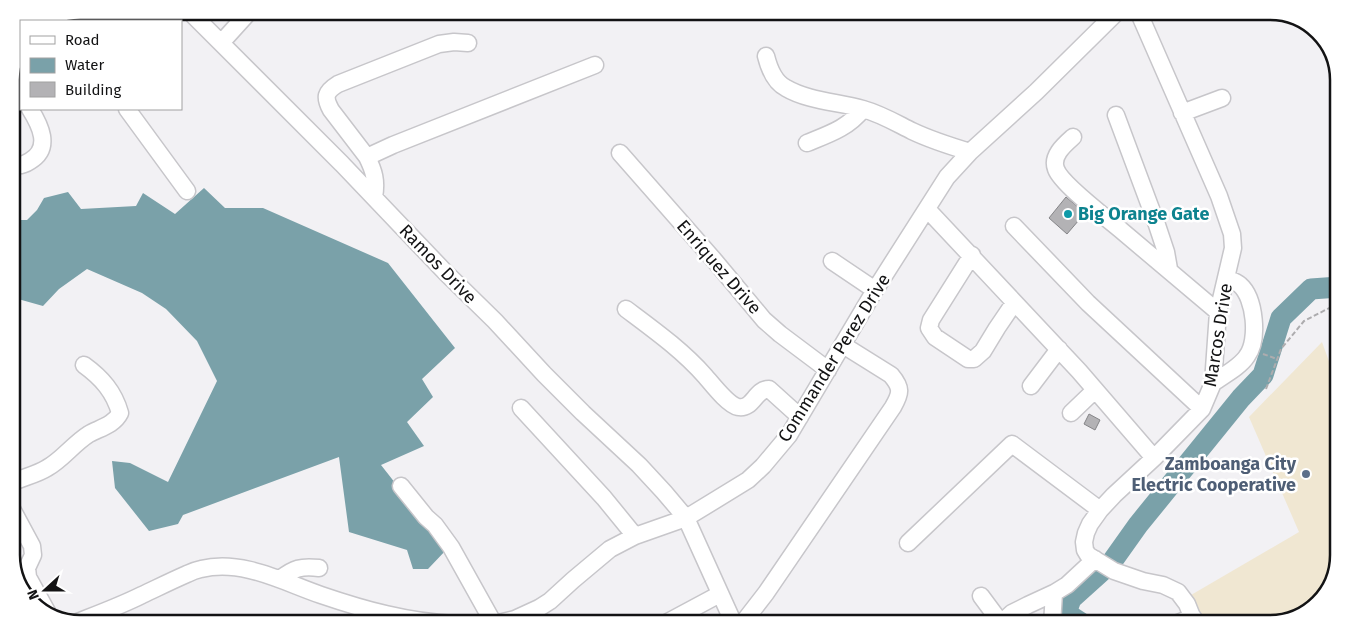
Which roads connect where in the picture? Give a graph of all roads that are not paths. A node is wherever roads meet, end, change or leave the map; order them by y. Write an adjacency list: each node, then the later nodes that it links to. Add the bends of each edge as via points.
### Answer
1 (198, 20): 5 (street, Ramos Drive)
2 (242, 20): 5 (street)
3 (1109, 20): 17 (street, Commander Perez Drive)
4 (1142, 20): 13 (street, Marcos Drive)
5 (221, 43): 22 (street, Ramos Drive)
6 (468, 43): 19 (street, via 440,44 330,89 326,97 330,110)
7 (766, 56): 10 (street, via 775,78 784,87 806,96)
8 (595, 65): 19 (street)
9 (1222, 98): 13 (street)
10 (862, 109): 16 (street, via 842,128); 17 (street, via 933,140)
11 (31, 110): 20 (street, via 40,128 42,143 33,160)
12 (128, 110): 21 (street)
13 (1182, 112): 28 (street, Marcos Drive, via 1232,234 1233,248)
14 (1116, 115): 27 (street, via 1157,225)
15 (1073, 137): 27 (street, via 1055,160 1060,175 1093,207)
16 (807, 143)
17 (970, 152): 23 (street, Commander Perez Drive, via 947,177)
18 (620, 153): 36 (street, Enriquez Drive, via 764,320)
19 (367, 157): 22 (street, via 376,186)
20 (20, 165)
21 (187, 191)
22 (374, 197): 48 (street, Ramos Drive, via 544,374 639,466)
23 (927, 209): 25 (street); 29 (street, Commander Perez Drive)
24 (1014, 226): 41 (street, via 1088,302)
25 (972, 255): 30 (street); 30 (street, via 931,320 929,328 935,337 974,359 983,351)
26 (832, 261): 29 (street)
27 (1169, 269): 32 (street)
28 (1226, 278): 32 (street, Marcos Drive); 37 (street, via 1240,284 1249,298 1253,344 1244,360)
29 (874, 290): 33 (street, Commander Perez Drive)
30 (1014, 303): 34 (street)
31 (626, 309): 43 (street, via 668,341 735,406 748,405 763,390 769,389)
32 (1218, 312): 37 (street, Marcos Drive)
33 (843, 345): 36 (street, Commander Perez Drive); 65 (street, via 891,375 900,389 899,397)
34 (1059, 349): 38 (street); 39 (street)
35 (84, 365): 45 (street, via 100,377 114,396 120,413 118,419 88,435 53,465)
36 (828, 370): 43 (street, Commander Perez Drive)
37 (1213, 383): 41 (street, Marcos Drive)
38 (1031, 386)
39 (1095, 390): 42 (street); 44 (street)
40 (521, 408): 50 (street)
41 (1202, 409): 44 (street, Marcos Drive)
42 (1071, 412)
43 (800, 417): 48 (street, Commander Perez Drive, via 789,435 748,480)
44 (1154, 458): 47 (street, Marcos Drive)
45 (20, 479)
46 (401, 486): 61 (street, via 451,547)
47 (1100, 510): 51 (street, via 1012,444); 52 (street, Marcos Drive, via 1090,524 1084,542 1084,550)
48 (686, 518): 50 (street, Commander Perez Drive); 55 (street, Ramos Drive)
49 (20, 524): 58 (street, via 32,546 28,577)
50 (635, 536): 62 (street, Commander Perez Drive, via 610,549 550,601)
51 (908, 543)
52 (1098, 560): 56 (street); 69 (street, Marcos Drive, via 1114,571 1143,582 1163,584 1178,592)
53 (319, 568): 54 (street, via 296,568)
54 (280, 579): 59 (street, via 241,568 200,569); 60 (street)
55 (720, 594): 63 (street); 64 (street, Ramos Drive)
56 (1054, 594): 67 (street); 68 (street)
57 (981, 596): 66 (street)
58 (41, 601)
59 (97, 615)
60 (387, 615)
61 (489, 615)
62 (525, 615)
63 (681, 615)
64 (730, 615)
65 (749, 615)
66 (994, 615)
67 (1010, 615)
68 (1053, 615)
69 (1192, 615)

